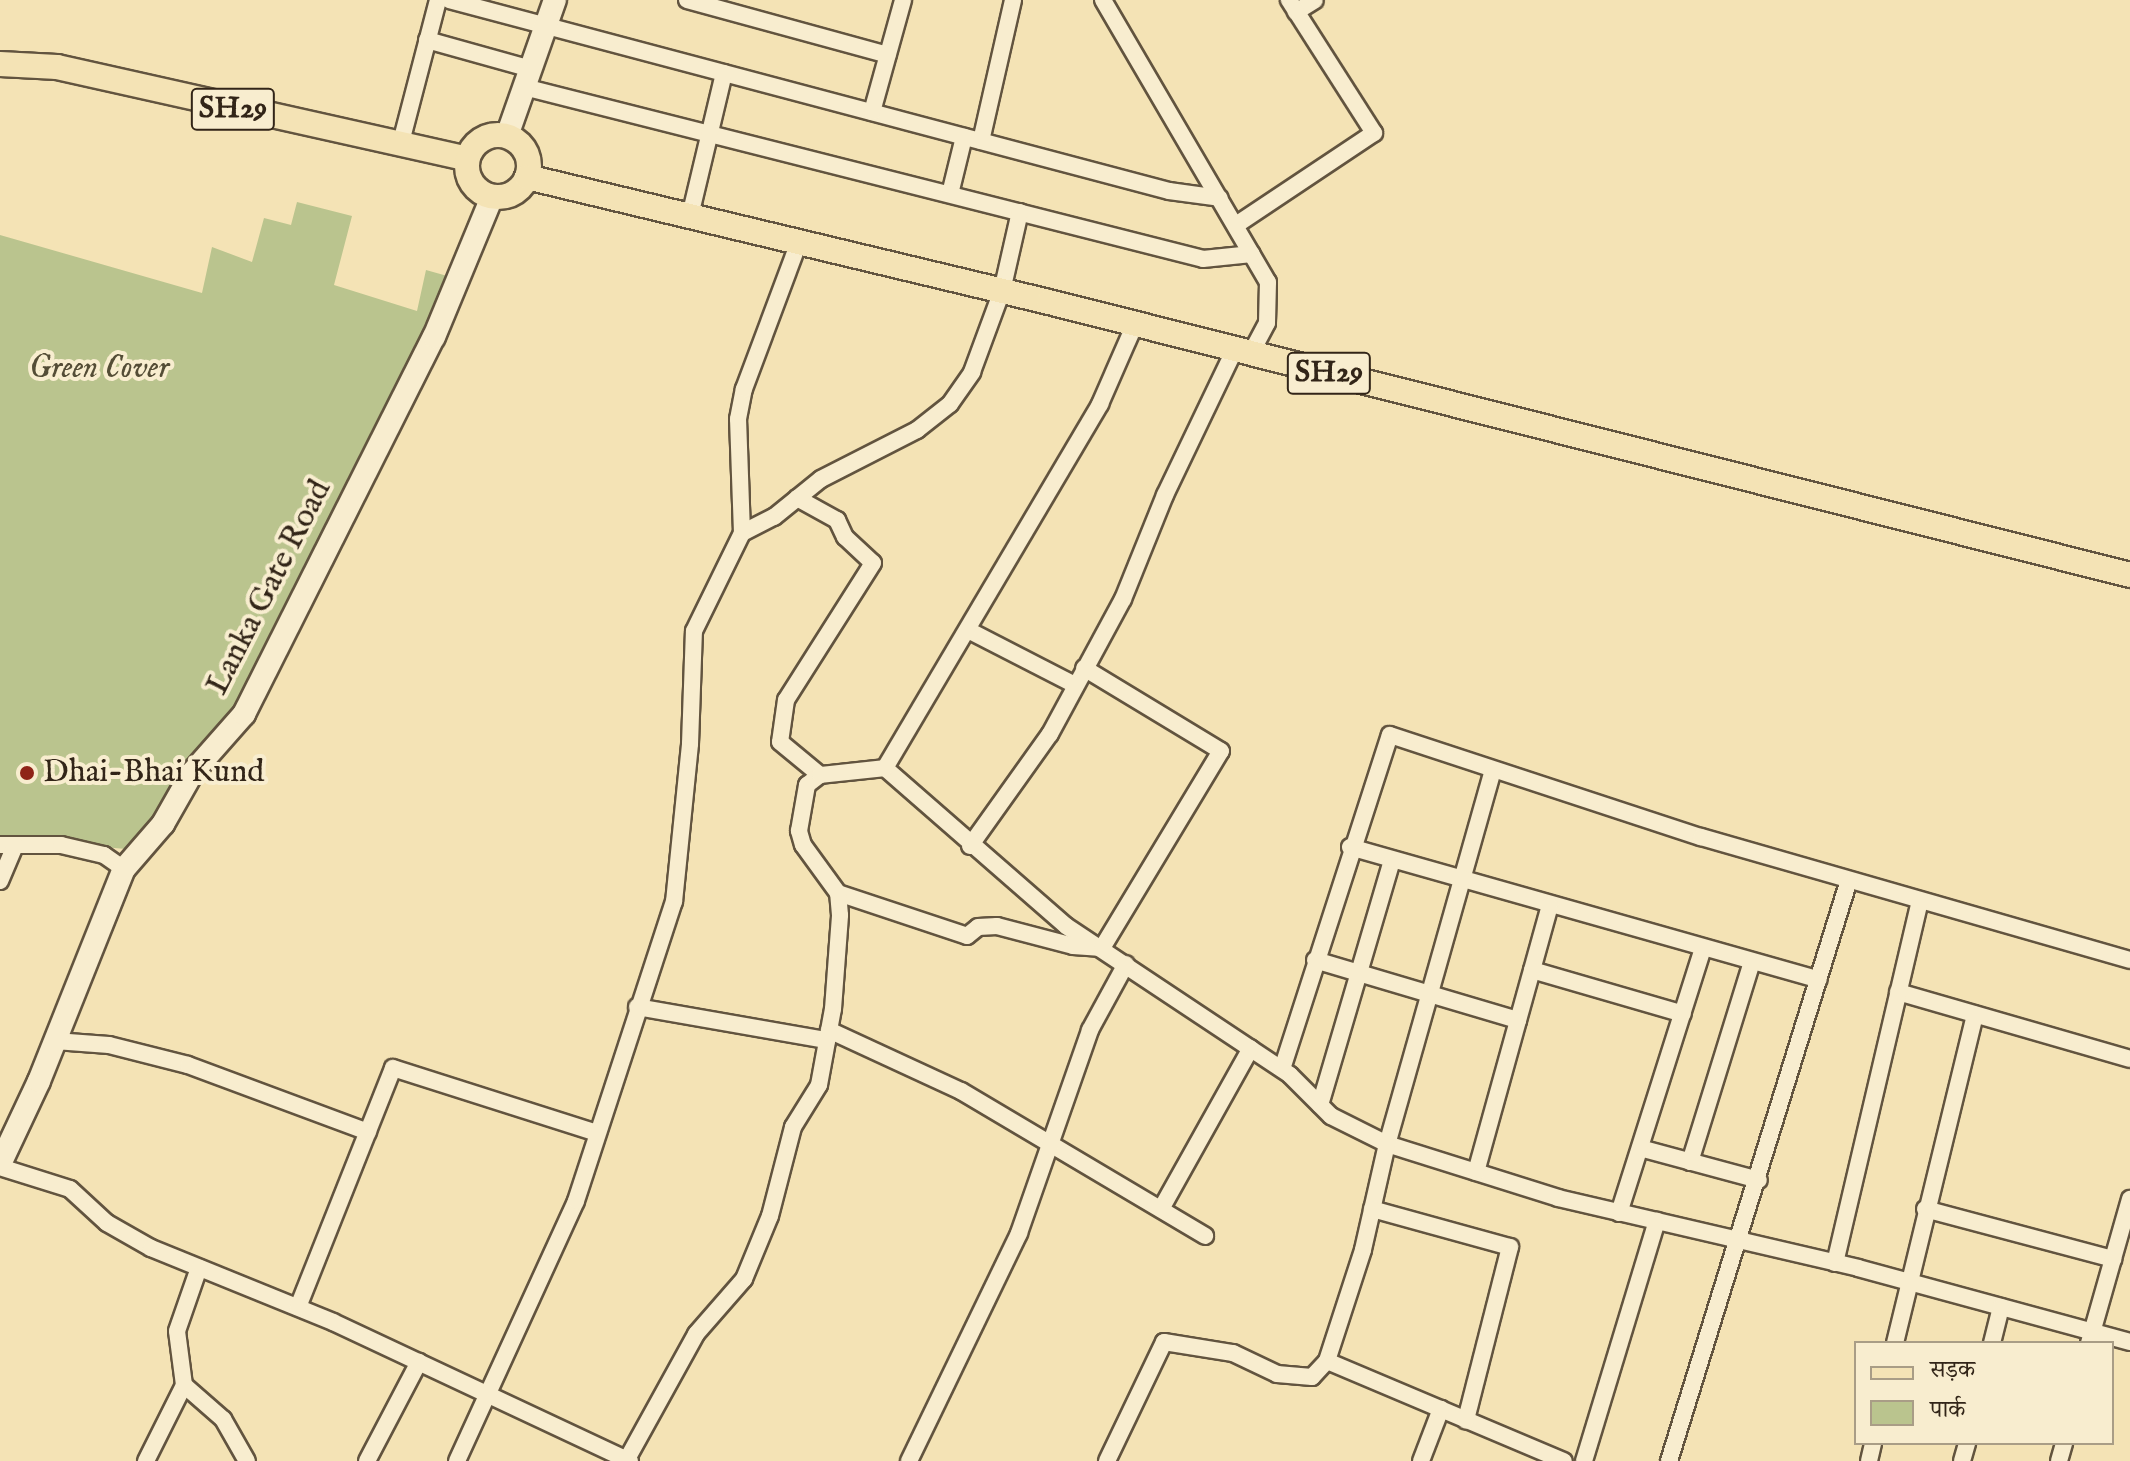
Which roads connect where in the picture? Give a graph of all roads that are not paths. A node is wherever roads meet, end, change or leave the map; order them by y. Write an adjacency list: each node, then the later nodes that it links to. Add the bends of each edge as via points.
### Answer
1 (438, 0): 11 (street)
2 (449, 0): 10 (street)
3 (555, 0): 10 (street)
4 (687, 0): 12 (street)
5 (903, 0): 12 (street)
6 (1013, 0): 19 (street)
7 (1103, 0): 25 (street)
8 (1315, 0): 9 (street)
9 (1292, 6): 28 (street, via 1374,133)
10 (546, 26): 14 (street); 15 (street)
11 (427, 40): 15 (street); 20 (street)
12 (888, 55): 16 (street)
13 (0, 64): 20 (main road, SH29, via 57,67)
14 (724, 73): 16 (street); 17 (street)
15 (528, 78): 17 (street); 18 (street)
16 (872, 112): 19 (street)
17 (710, 132): 23 (street); 27 (street)
18 (507, 136): 21 (main road, via 487,137); 22 (main road, via 523,148)
19 (973, 139): 23 (street); 25 (street, via 1169,191)
20 (400, 146): 21 (main road, SH29)
21 (467, 159): 24 (main road, via 469,179)
22 (527, 177): 24 (main road, via 514,194); 27 (main road, SH29)
23 (950, 194): 26 (street)
24 (492, 197): 47 (street, Lanka Gate Road, via 434,337 244,714 192,773 163,824)
25 (1220, 198): 28 (street)
26 (1020, 212): 30 (street, via 1203,259); 31 (street)
27 (690, 216): 29 (main road, SH29)
28 (1236, 225): 30 (street)
29 (799, 242): 31 (main road, SH29); 35 (street, via 744,389 738,419)
30 (1252, 254): 33 (street, via 1268,282 1267,323)
31 (1002, 291): 32 (main road, SH29); 34 (street, via 972,372 950,404 917,430 866,452)
32 (1135, 324): 33 (main road, SH29); 37 (street, via 1100,404)
33 (1243, 351): 36 (main road, SH29); 38 (street, via 1165,495 1123,599)
34 (797, 498): 35 (street); 42 (street, via 837,520 845,537 873,563 786,700 780,742)
35 (742, 533): 65 (street, via 694,631 680,872)
36 (2130, 575)
37 (968, 630): 39 (street); 40 (street)
38 (1084, 668): 39 (street); 54 (street, via 1221,751)
39 (1075, 685): 44 (street, via 1050,734)
40 (885, 768): 42 (street); 44 (street)
41 (1493, 770): 45 (street, via 1390,735); 48 (street); 50 (street)
42 (820, 775): 51 (street, via 807,785 799,831 803,845)
43 (8, 845): 47 (street, via 76,848 104,855); 49 (street)
44 (970, 846): 54 (street, via 1066,926)
45 (1350, 847): 46 (street); 56 (street)
46 (1392, 860): 50 (street); 61 (street)
47 (124, 869): 70 (street, Lanka Gate Road)
48 (1849, 880): 52 (street); 62 (street)
49 (0, 881)
50 (1462, 882): 53 (street); 64 (street)
51 (838, 893): 54 (street, via 967,936 978,927 997,926); 69 (street)
52 (1920, 901): 57 (street); 63 (street)
53 (1550, 906): 55 (street); 60 (street)
54 (1102, 948): 59 (street)
55 (1703, 948): 58 (street); 66 (street)
56 (1315, 960): 61 (street); 73 (street)
57 (2130, 960)
58 (1752, 962): 62 (street); 80 (street)
59 (1126, 964): 71 (street); 77 (street, via 1090,1030)
60 (1532, 970): 66 (street); 68 (street)
61 (1359, 974): 64 (street); 74 (street)
62 (1819, 980): 83 (street)
63 (1898, 992): 67 (street); 93 (street)
64 (1429, 995): 68 (street); 78 (street)
65 (637, 1007): 69 (street); 76 (street)
66 (1683, 1014): 79 (street)
67 (1975, 1015): 72 (street); 87 (street)
68 (1518, 1020): 82 (street)
69 (828, 1035): 77 (street, via 961,1091); 112 (street, via 819,1085 793,1127 770,1216 744,1279 696,1334)
70 (55, 1041): 75 (street, via 109,1045 188,1065); 81 (street, Lanka Gate Road)
71 (1251, 1048): 73 (street); 85 (street)
72 (2130, 1059)
73 (1282, 1069): 74 (street)
74 (1320, 1105): 78 (street)
75 (368, 1132): 76 (street, via 393,1068); 96 (street)
76 (597, 1133): 105 (street, via 576,1201)
77 (1049, 1141): 85 (street); 113 (street, via 1019,1233)
78 (1387, 1144): 82 (street); 86 (street)
79 (1640, 1148): 80 (street); 88 (street)
80 (1690, 1162): 83 (street)
81 (0, 1166): 94 (street, via 70,1189 107,1223)
82 (1476, 1172): 88 (street)
83 (1759, 1180): 91 (street)
84 (2130, 1199): 92 (street)
85 (1161, 1209): 90 (street)
86 (1372, 1209): 102 (street); 107 (street, via 1510,1247)
87 (1925, 1209): 92 (street); 95 (street)
88 (1619, 1213): 89 (street)
89 (1657, 1221): 91 (street); 117 (street)
90 (1205, 1236)
91 (1741, 1241): 93 (street); 118 (street)
92 (2113, 1259): 98 (street)
93 (1835, 1263): 95 (street)
94 (199, 1268): 96 (street); 104 (street, via 177,1331)
95 (1909, 1281): 97 (street); 99 (street)
96 (298, 1307): 103 (street)
97 (2001, 1307): 98 (street); 100 (street)
98 (2090, 1337): 101 (street)
99 (1895, 1341)
100 (1992, 1341)
101 (2130, 1342)
102 (1327, 1361): 106 (street); 114 (street, via 1312,1377 1277,1374 1233,1353 1164,1342)
103 (419, 1362): 105 (street); 110 (street)
104 (184, 1385): 108 (street); 109 (street, via 223,1419)
105 (489, 1395): 111 (street); 112 (street)
106 (1441, 1409): 107 (street); 115 (street)
107 (1466, 1420): 116 (street)
108 (146, 1461)
109 (247, 1461)
110 (367, 1461)
111 (457, 1461)
112 (628, 1461)
113 (909, 1461)
114 (1107, 1461)
115 (1421, 1461)
116 (1564, 1461)
117 (1584, 1461)
118 (1669, 1461)

